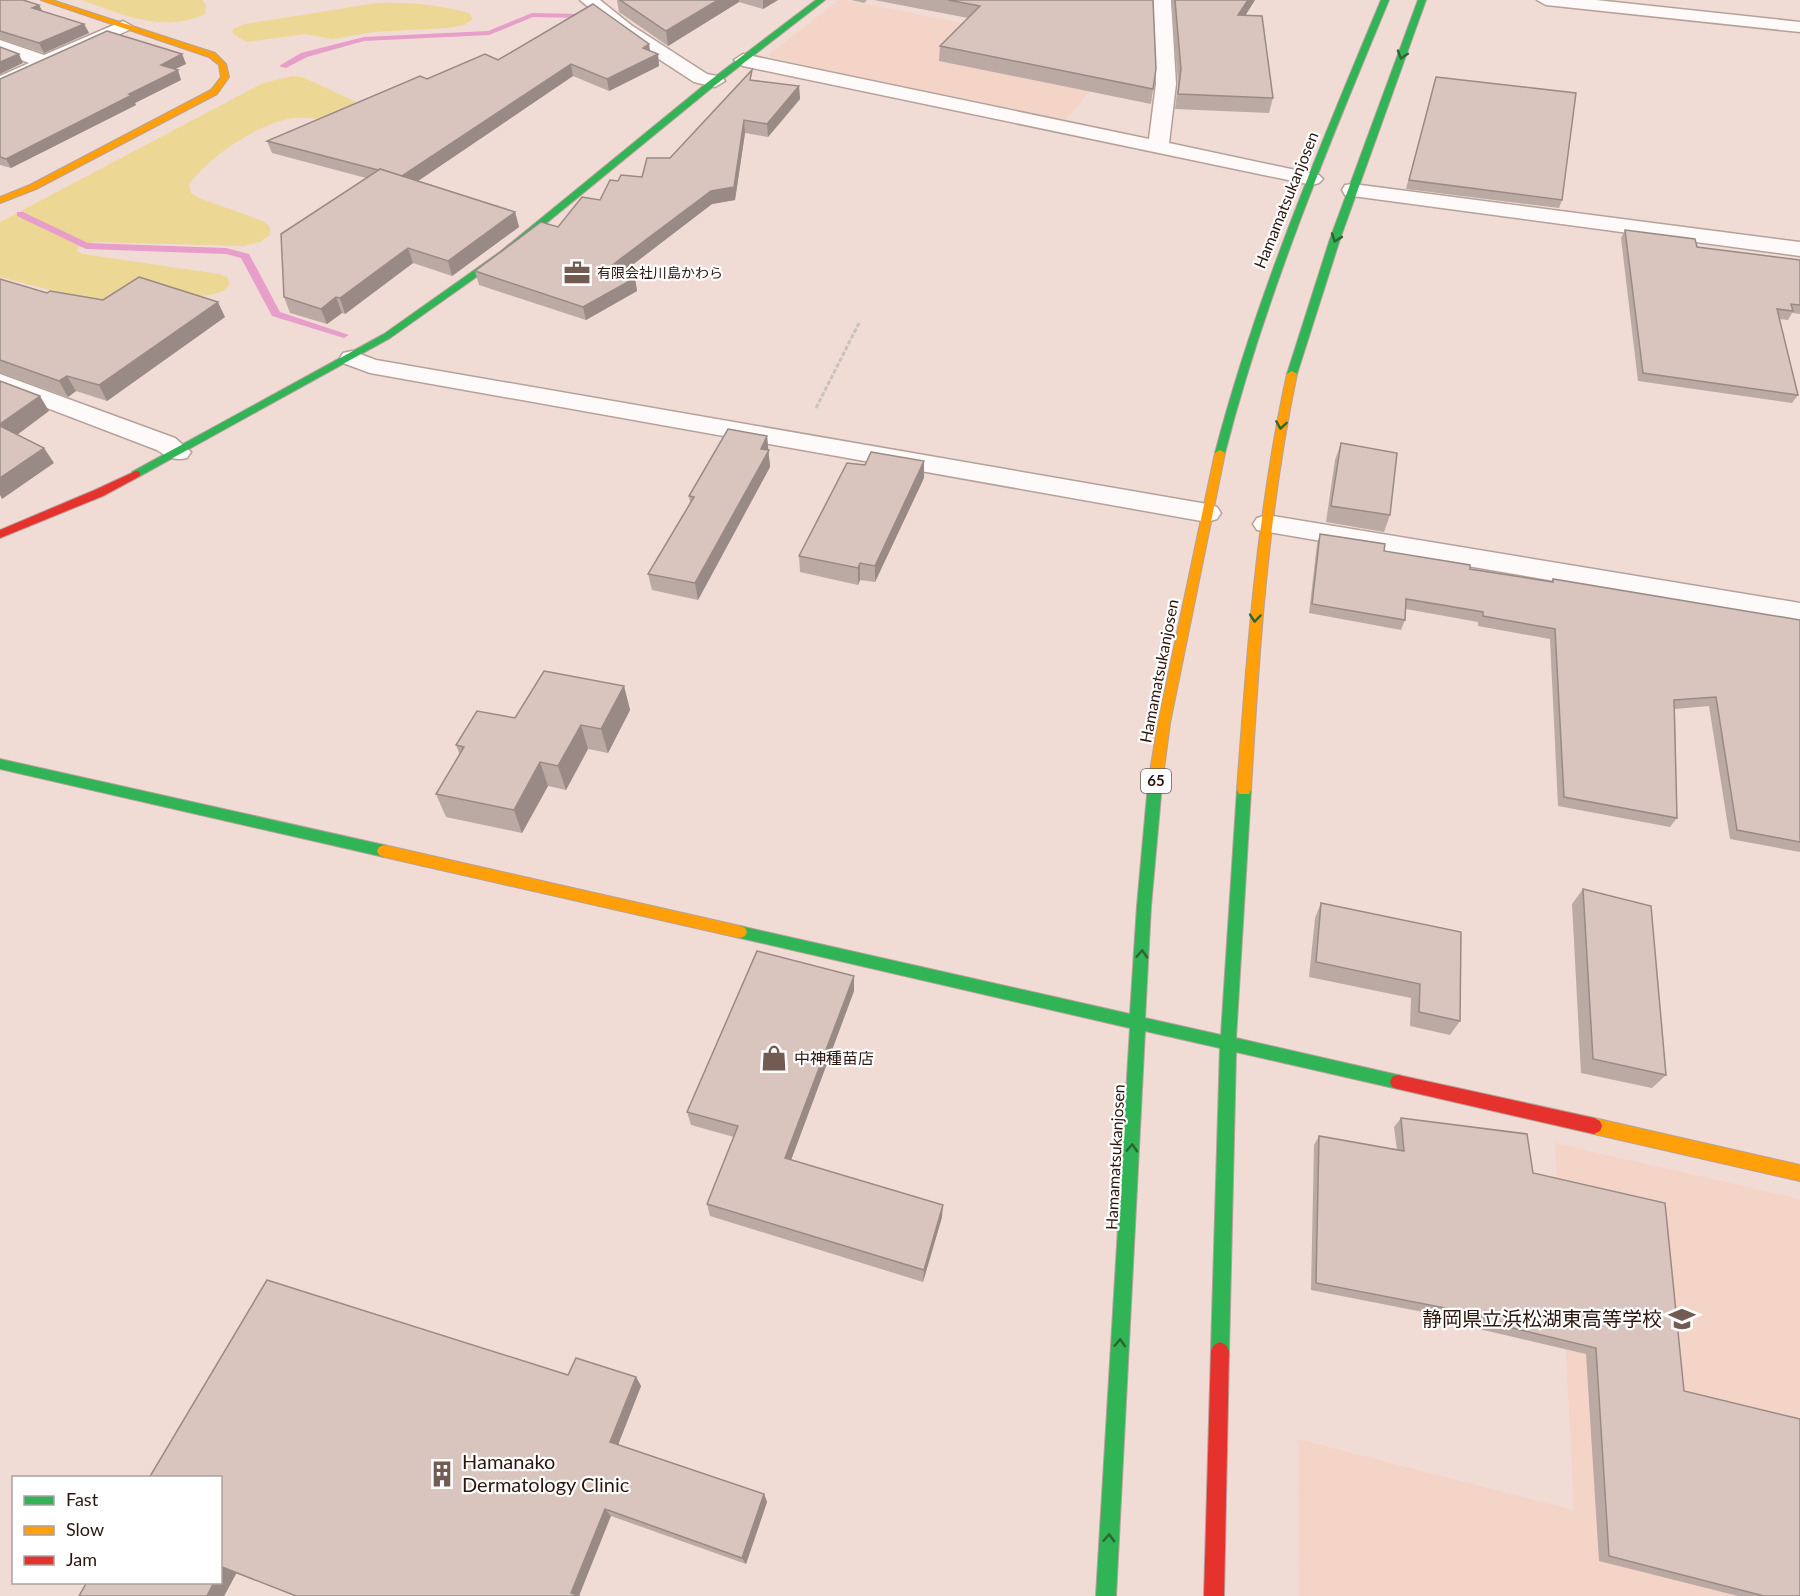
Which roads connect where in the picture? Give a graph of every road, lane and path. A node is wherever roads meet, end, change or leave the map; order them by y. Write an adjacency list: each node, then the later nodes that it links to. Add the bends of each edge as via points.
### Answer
1 (45, 0): 8 (main road)
2 (589, 0): 13 (street, via 625,29 701,78)
3 (820, 0): 11 (main road)
4 (1162, 0): 15 (street, via 1166,84)
5 (1385, 0): 16 (main road, Hamamatsukanjosen / 65)
6 (1422, 0): 17 (main road, one-way to 17)
7 (1546, 0): 9 (street)
8 (123, 26): 12 (street); 18 (main road, via 212,55 228,71 225,81 214,92 186,107 33,187)
9 (1800, 27)
10 (0, 46): 12 (street)
11 (743, 60): 13 (main road); 15 (street)
12 (45, 62): 14 (street)
13 (715, 81): 21 (main road, via 503,254)
14 (0, 83)
15 (1158, 148): 16 (street)
16 (1312, 179): 25 (main road, Hamamatsukanjosen / 65, via 1256,326 1227,423)
17 (1353, 189): 19 (street); 26 (main road, one-way to 26, via 1293,369 1281,421)
18 (0, 200)
19 (1800, 249)
20 (859, 323): 23 (path)
21 (352, 358): 23 (street, via 370,366); 24 (main road)
22 (0, 381): 24 (street)
23 (799, 442): 25 (street)
24 (178, 452): 27 (main road, via 99,492)
25 (1207, 513): 30 (main road, Hamamatsukanjosen / 65, one-way to 25, via 1152,807 1164,723)
26 (1267, 524): 28 (street); 31 (main road, one-way to 31, via 1255,615)
27 (0, 534)
28 (1800, 613)
29 (0, 764): 30 (main road)
30 (1139, 1023): 31 (main road); 33 (main road, Hamamatsukanjosen / 65, one-way to 30)
31 (1228, 1044): 32 (main road); 34 (main road)
32 (1800, 1173)
33 (1106, 1596)
34 (1214, 1596)

